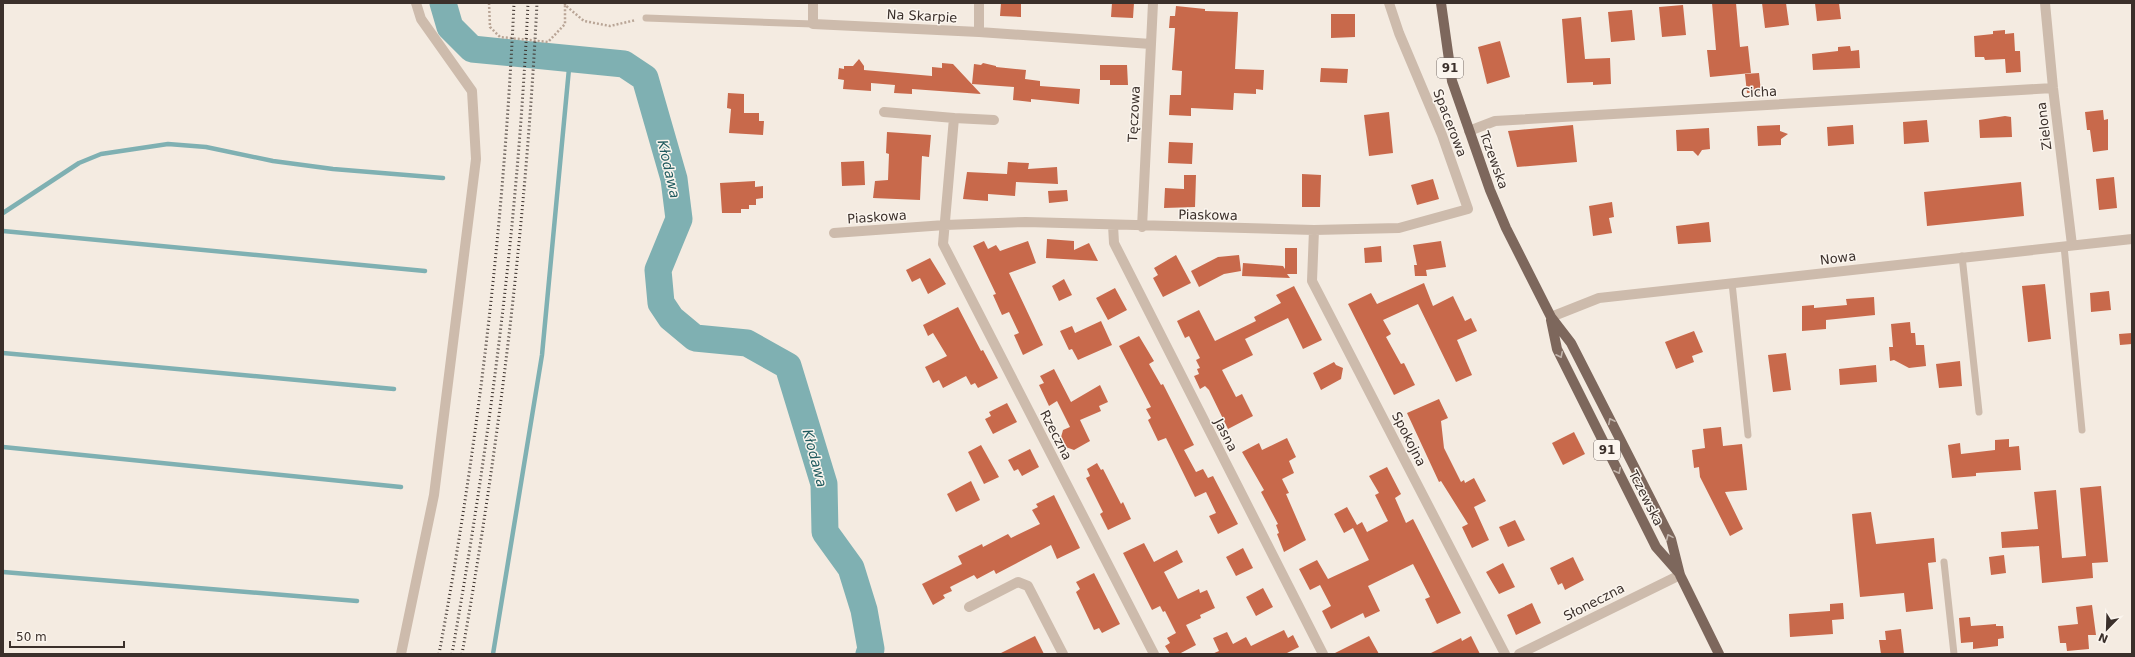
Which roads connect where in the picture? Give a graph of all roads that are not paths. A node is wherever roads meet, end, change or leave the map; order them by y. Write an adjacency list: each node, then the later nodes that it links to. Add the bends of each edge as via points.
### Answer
1 (416, 3): 34 (street, via 420,19 472,91 476,159 434,495)
2 (813, 3): 9 (street)
3 (979, 3): 10 (street)
4 (1152, 3): 11 (street, Tęczowa)
5 (1389, 3): 17 (street, Spacerowa, via 1442,135)
6 (1441, 3): 16 (main road, Tczewska / 91, via 1452,81)
7 (2045, 3): 12 (street, Zielona)
8 (646, 18): 9 (lane)
9 (813, 24): 10 (street, Na Skarpie)
10 (979, 32): 11 (street, Na Skarpie)
11 (1151, 44): 20 (street, Tęczowa)
12 (2052, 88): 16 (street, Cicha, via 1495,121); 24 (street, Zielona)
13 (884, 112): 14 (street)
14 (954, 118): 15 (street); 18 (street)
15 (994, 120)
16 (1469, 131): 27 (main road, Tczewska / 91, via 1506,228)
17 (1468, 209): 21 (street, Piaskowa, via 1399,228)
18 (945, 225): 19 (street, Piaskowa, via 1026,222); 22 (street, Piaskowa); 36 (street, Rzeczna, via 943,244)
19 (1113, 225): 20 (street, Piaskowa); 37 (street, Jasna, via 1114,242)
20 (1142, 226): 21 (street, Piaskowa)
21 (1314, 230): 38 (street, Spokojna, via 1312,281)
22 (834, 233)
23 (2132, 239): 24 (street, Nowa)
24 (2068, 245): 25 (street, Nowa); 29 (lane)
25 (1962, 256): 26 (street, Nowa); 28 (lane)
26 (1732, 283): 27 (street, Nowa, via 1599,298); 30 (lane)
27 (1551, 317): 32 (main road, Tczewska / 91, one-way to 27, via 1671,539 1571,343); 32 (main road, Tczewska / 91, one-way to 32, via 1557,349 1656,547)
28 (1979, 412)
29 (2082, 430)
30 (1748, 435)
31 (1944, 562): 41 (lane)
32 (1680, 574): 39 (street, Słoneczna); 40 (main road, Tczewska / 91)
33 (969, 606): 35 (street, via 1018,582 1028,586)
34 (401, 654)
35 (1063, 654)
36 (1154, 654)
37 (1323, 654)
38 (1505, 654)
39 (1519, 654)
40 (1720, 654)
41 (1954, 654)

